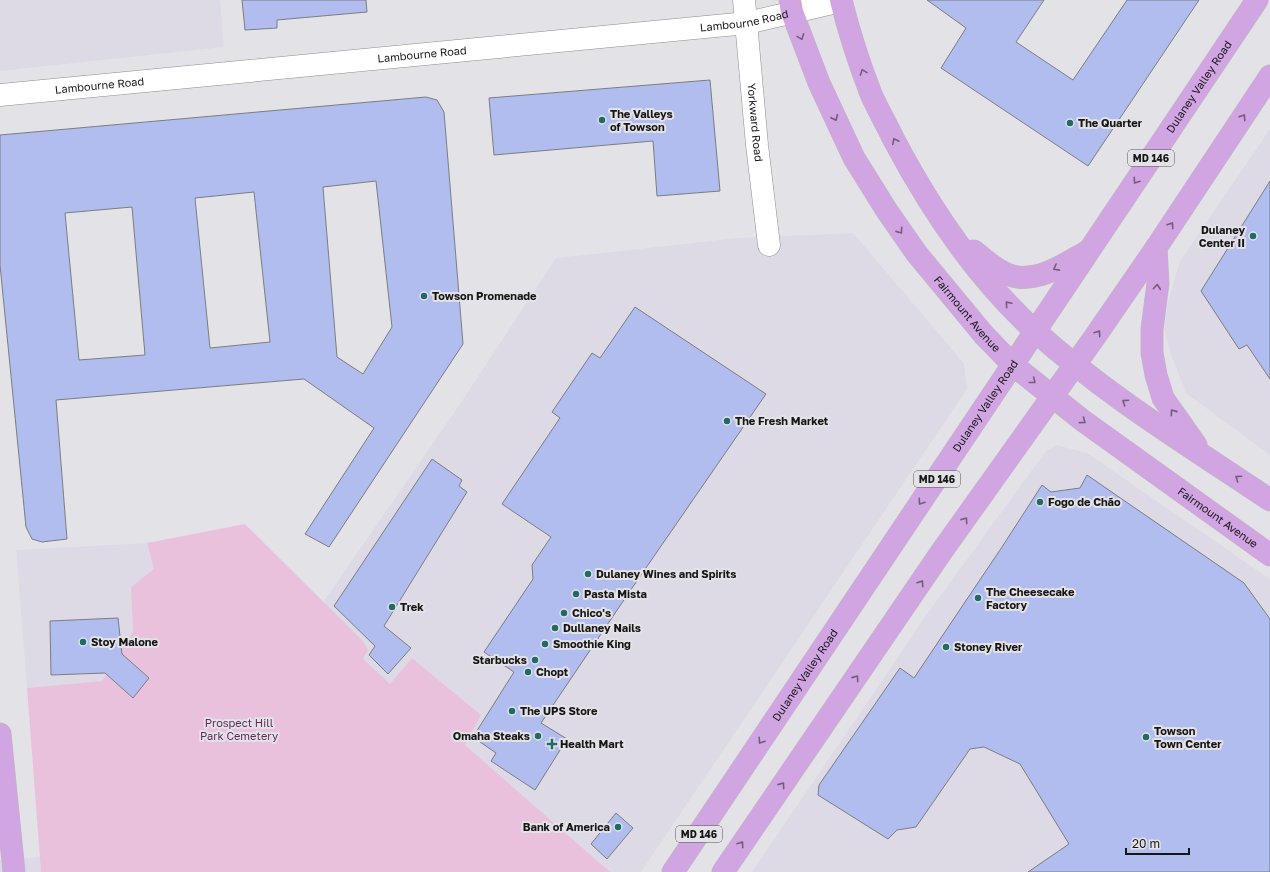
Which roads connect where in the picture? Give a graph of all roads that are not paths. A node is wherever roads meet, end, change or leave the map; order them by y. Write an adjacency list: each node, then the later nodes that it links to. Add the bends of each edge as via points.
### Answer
1 (744, 0): 5 (street, Yorkward Road)
2 (841, 0): 4 (street, Lambourne Road); 8 (main road, one-way to 2, via 912,174 872,95 854,47)
3 (1257, 0): 11 (main road, Dulaney Valley Road / MD 146, one-way to 11)
4 (791, 6): 5 (street, Lambourne Road); 14 (main road, Fairmount Avenue, one-way to 14, via 819,83 854,158 878,198 916,254 941,285)
5 (747, 23): 7 (street, Lambourne Road); 9 (street, Yorkward Road, via 757,145)
6 (1270, 76): 10 (main road, one-way to 6)
7 (0, 95)
8 (951, 234): 11 (main road, one-way to 8, via 1049,272 1036,276 1019,276 1002,272); 12 (main road, one-way to 8, via 1004,299)
9 (769, 245)
10 (1156, 248): 13 (main road, one-way to 10); 16 (main road, one-way to 10, via 1163,398 1156,375 1152,353 1152,329 1158,283)
11 (1090, 250): 12 (main road, Dulaney Valley Road / MD 146)
12 (1036, 332): 13 (main road); 14 (main road, Dulaney Valley Road / MD 146)
13 (1075, 364): 15 (main road); 16 (main road, one-way to 13, via 1104,388)
14 (1013, 365): 15 (main road, Fairmount Avenue, one-way to 15); 22 (main road, Dulaney Valley Road / MD 146, one-way to 22)
15 (1052, 397): 18 (main road, Fairmount Avenue, one-way to 18); 23 (main road, one-way to 15, via 942,551)
16 (1204, 456): 17 (main road, one-way to 16)
17 (1270, 500)
18 (1270, 554)
19 (0, 734): 20 (main road)
20 (1, 770): 21 (main road)
21 (14, 872)
22 (673, 872)
23 (723, 872)

